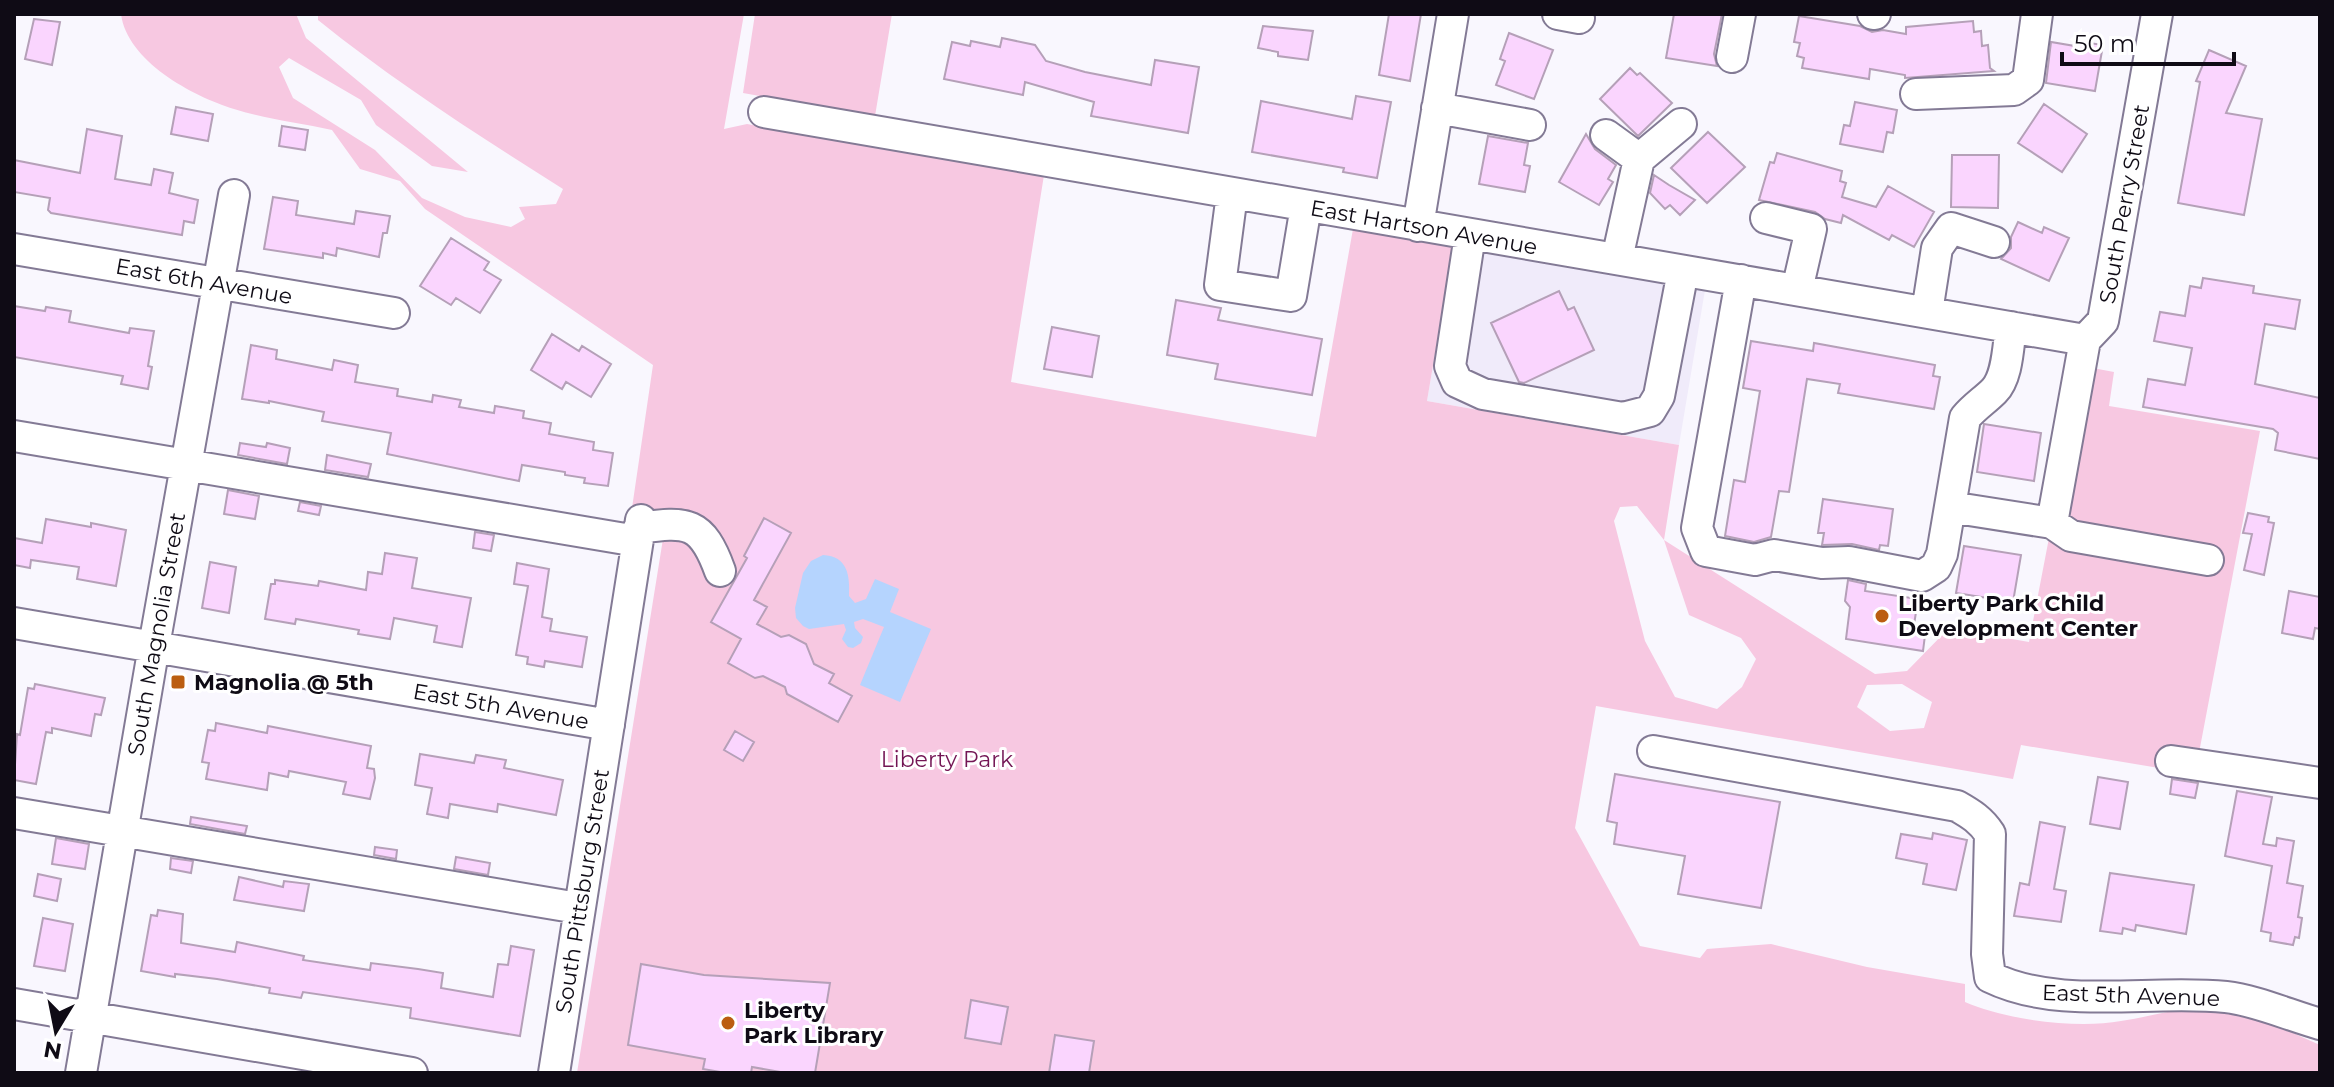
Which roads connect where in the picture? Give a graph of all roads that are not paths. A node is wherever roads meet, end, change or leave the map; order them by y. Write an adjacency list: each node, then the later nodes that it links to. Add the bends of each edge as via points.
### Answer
1 (1453, 14): 7 (street)
2 (1740, 14): 5 (street)
3 (2037, 14): 6 (street, via 2028,80 2014,90)
4 (2157, 14): 29 (street, South Perry Street, via 2103,321)
5 (1732, 57)
6 (1916, 94)
7 (1437, 108): 10 (street); 17 (street)
8 (764, 112): 13 (street, East Hartson Avenue)
9 (1681, 124): 12 (street)
10 (1530, 125)
11 (1606, 135): 12 (street)
12 (1639, 159): 21 (street)
13 (1232, 194): 15 (street, East Hartson Avenue); 15 (street, via 1220,285 1291,296)
14 (234, 195): 24 (street, South Magnolia Street)
15 (1306, 206): 17 (street, East Hartson Avenue)
16 (1766, 218): 25 (street, via 1811,229)
17 (1418, 226): 18 (street, East Hartson Avenue)
18 (1470, 235): 21 (street, East Hartson Avenue); 22 (street, via 1450,366 1457,382 1483,394 1623,418 1650,411 1659,396)
19 (1994, 242): 26 (street, via 1951,228 1937,248)
20 (14, 249): 24 (street, East 6th Avenue)
21 (1617, 259): 22 (street, East Hartson Avenue)
22 (1683, 271): 23 (street, East Hartson Avenue)
23 (1741, 280): 25 (street, East Hartson Avenue); 32 (street, via 1697,528 1706,551 1755,560 1774,555 1849,562 1922,576 1936,567 1942,554)
24 (219, 283): 27 (street, East 6th Avenue); 31 (street, South Magnolia Street)
25 (1797, 290): 26 (street, East Hartson Avenue)
26 (1927, 312): 28 (street, East Hartson Avenue)
27 (394, 313)
28 (2011, 327): 29 (street, East Hartson Avenue); 32 (street, via 1997,389 1965,418)
29 (2085, 340): 33 (street)
30 (14, 436): 31 (street)
31 (186, 466): 34 (street); 38 (street, South Magnolia Street)
32 (1950, 507): 33 (street)
33 (2052, 523): 35 (street, via 2071,536)
34 (639, 530): 36 (street, via 684,524 698,531); 39 (street, South Pittsburg Street)
35 (2208, 560)
36 (720, 571)
37 (14, 623): 38 (street, East 5th Avenue)
38 (154, 646): 39 (street, East 5th Avenue); 44 (street, South Magnolia Street)
39 (609, 725): 45 (street, South Pittsburg Street)
40 (1653, 751): 48 (street, East 5th Avenue, via 1957,806 1971,813 1990,834 1990,977 2015,989 2065,997 2229,997)
41 (2171, 761): 42 (street)
42 (2320, 783)
43 (14, 813): 44 (street)
44 (122, 832): 45 (street); 47 (street, South Magnolia Street)
45 (578, 908): 51 (street, South Pittsburg Street)
46 (14, 1004): 47 (street)
47 (90, 1018): 49 (street, South Magnolia Street); 50 (street)
48 (2320, 1024)
49 (81, 1073)
50 (412, 1073)
51 (554, 1073)

